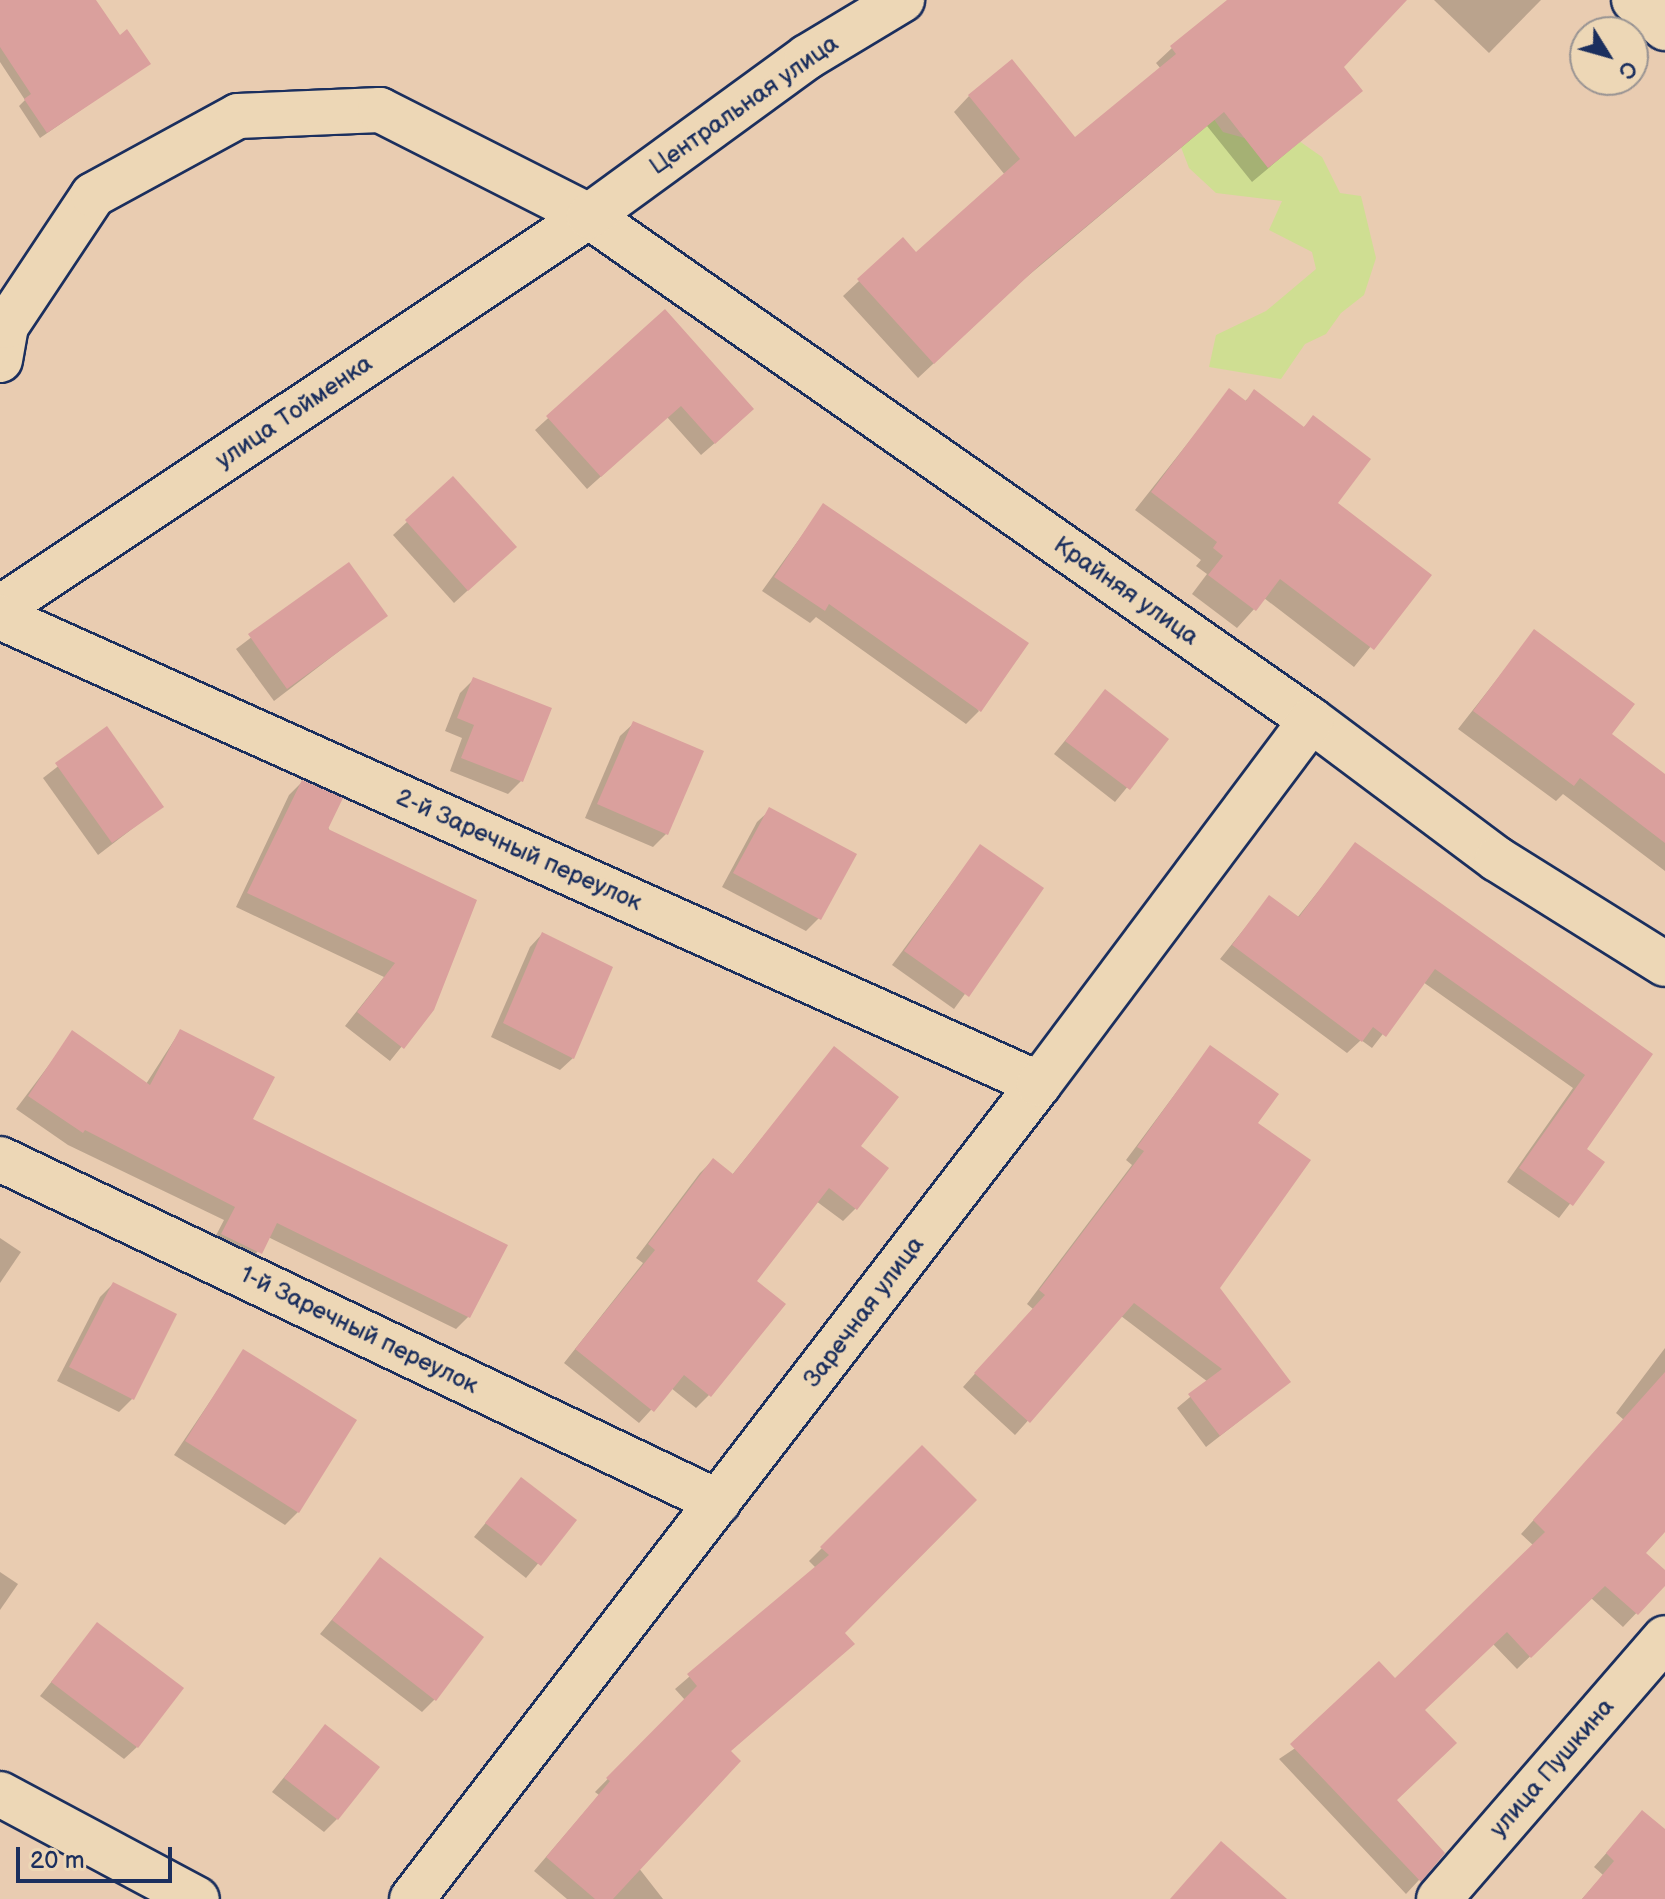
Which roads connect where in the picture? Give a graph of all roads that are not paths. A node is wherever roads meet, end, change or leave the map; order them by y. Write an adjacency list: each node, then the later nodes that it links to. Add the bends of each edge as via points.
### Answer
1 (902, 0): 4 (street, Центральная улица, via 807,57)
2 (1634, 0): 3 (street)
3 (1665, 28)
4 (589, 216): 5 (street, Крайняя улица, via 380,110 238,116 93,195 6,326); 6 (street, улица Тойменка); 8 (street, Крайняя улица)
5 (0, 360)
6 (0, 608)
7 (0, 617): 10 (street, 2-й Заречный переулок)
8 (1311, 720): 9 (street, Крайняя улица, via 1497,859); 10 (street, Заречная улица)
9 (1665, 964)
10 (1039, 1084): 12 (street, Заречная улица)
11 (0, 1159): 12 (street, 1-й Заречный переулок)
12 (718, 1502): 16 (street, Заречная улица)
13 (1665, 1638): 17 (street, улица Пушкина)
14 (0, 1794): 15 (street)
15 (197, 1899)
16 (412, 1899)
17 (1439, 1899)

